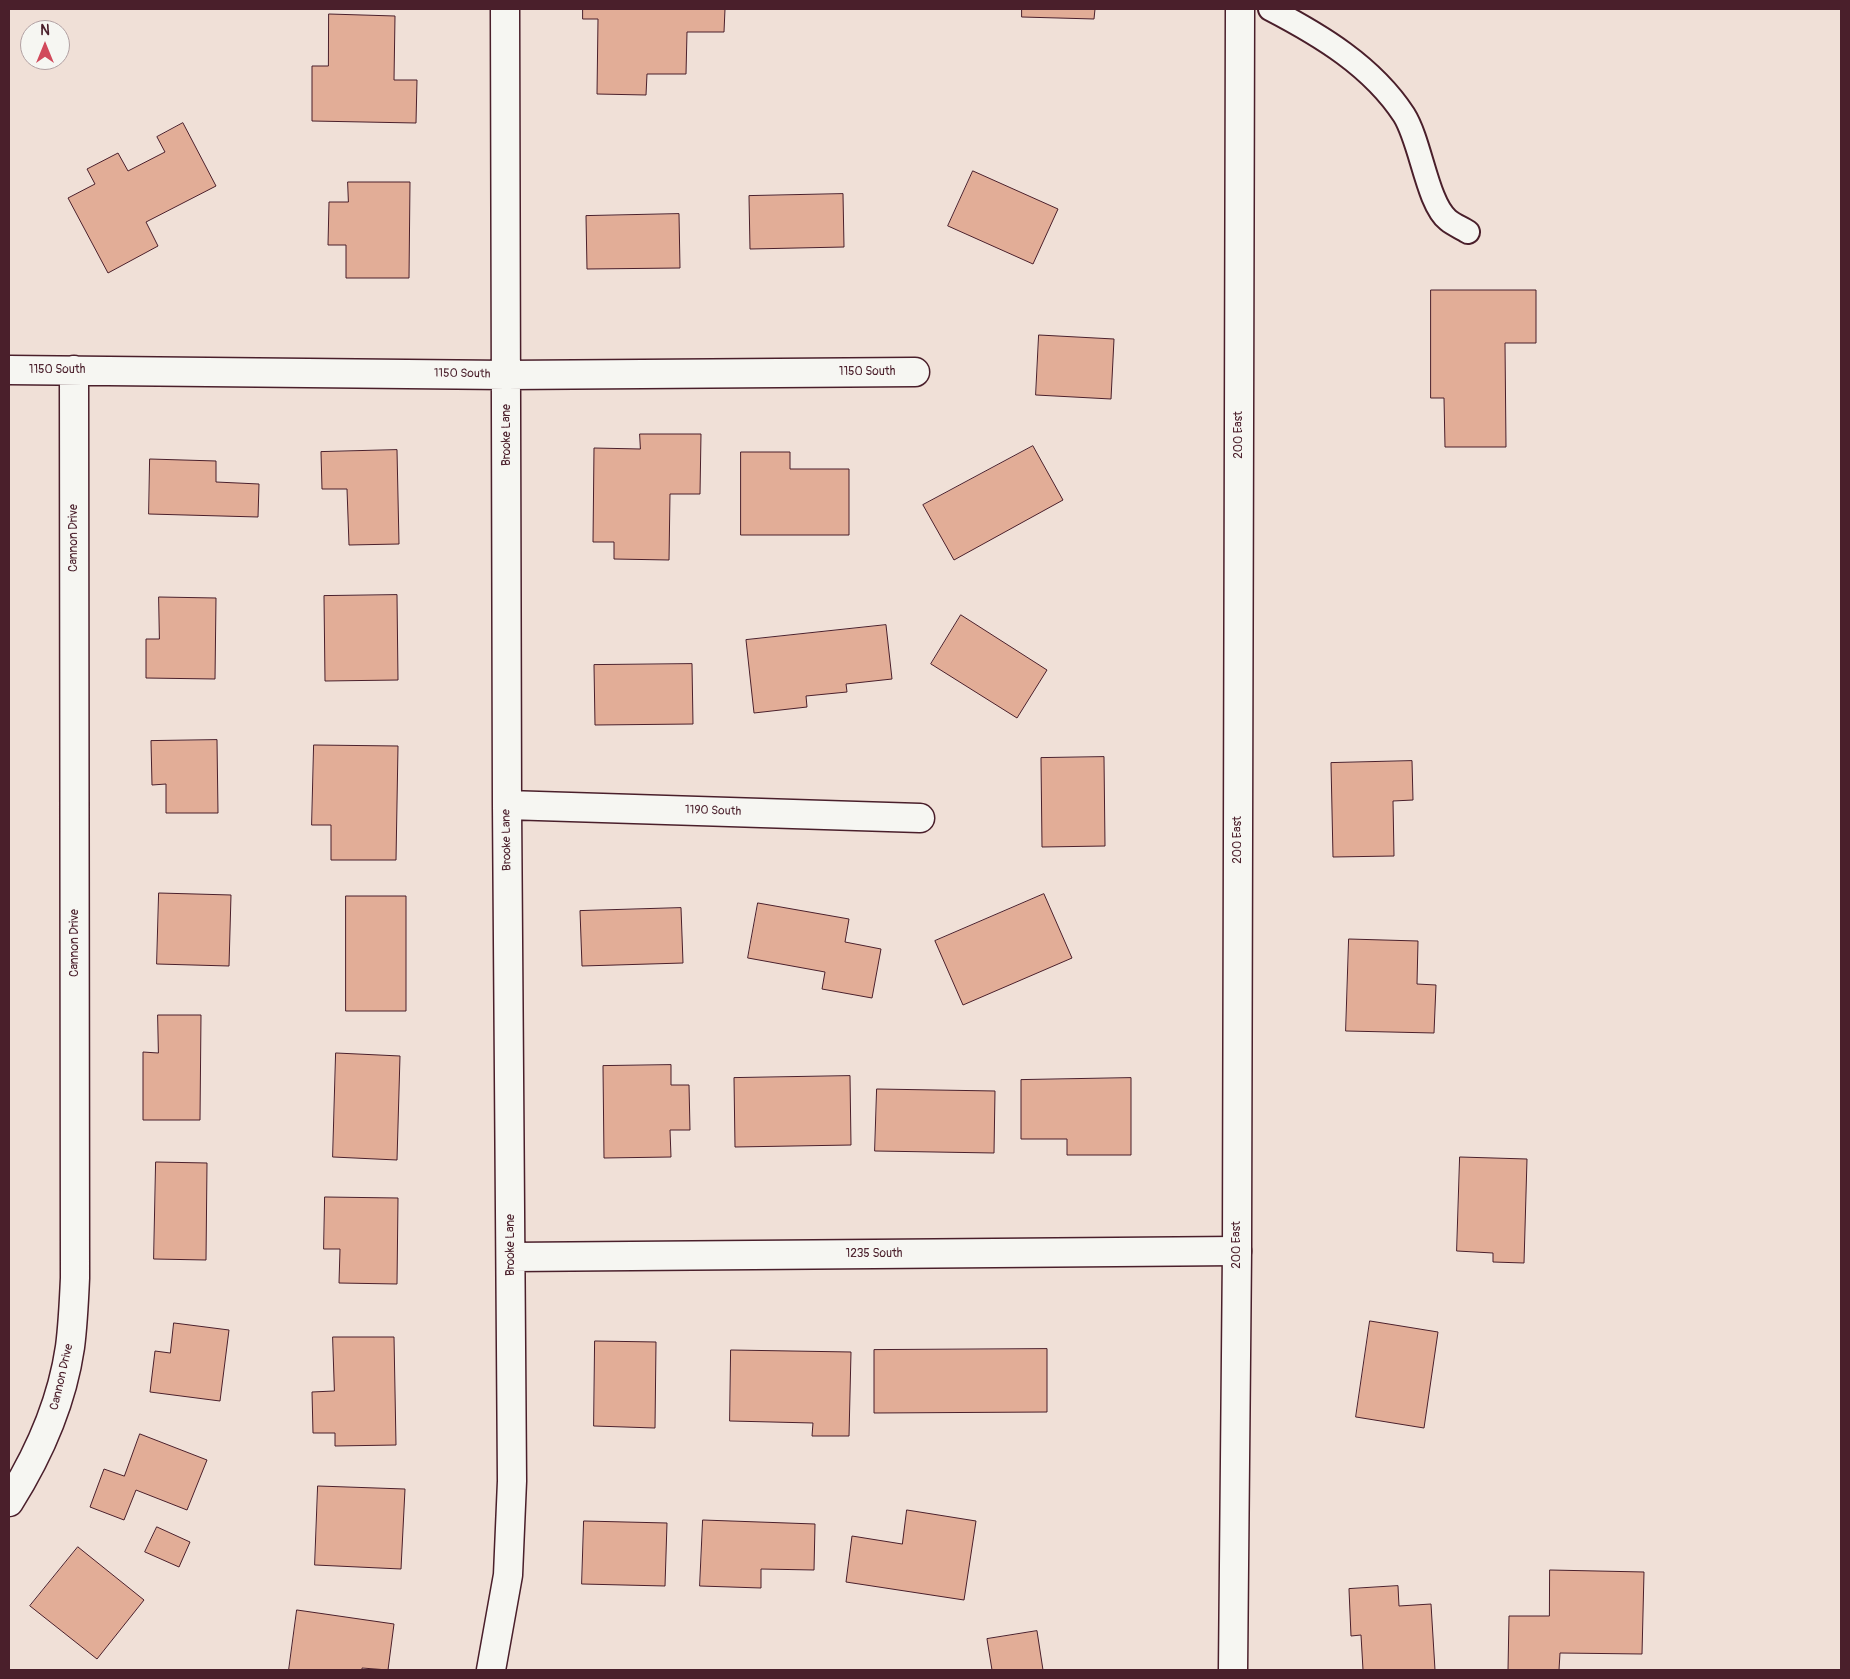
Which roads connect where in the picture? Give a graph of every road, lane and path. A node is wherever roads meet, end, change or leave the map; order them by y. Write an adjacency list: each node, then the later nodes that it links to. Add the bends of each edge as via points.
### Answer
1 (505, 9): 8 (street, Brooke Lane)
2 (1240, 9): 11 (street, 200 East)
3 (1270, 9): 4 (lane, via 1335,46 1384,91 1415,136 1438,208 1448,220)
4 (1468, 232)
5 (9, 370): 6 (street, 1150 South)
6 (74, 370): 8 (street, 1150 South); 13 (street, Cannon Drive, via 75,1278 70,1347 54,1412 27,1473)
7 (915, 372): 8 (street, 1150 South)
8 (506, 375): 9 (street, Brooke Lane)
9 (507, 805): 10 (street, 1190 South); 12 (street, Brooke Lane)
10 (920, 818)
11 (1237, 1251): 12 (street, 1235 South); 15 (street, 200 East)
12 (511, 1257): 14 (street, Brooke Lane, via 512,1481 508,1575)
13 (9, 1502)
14 (491, 1670)
15 (1233, 1670)

